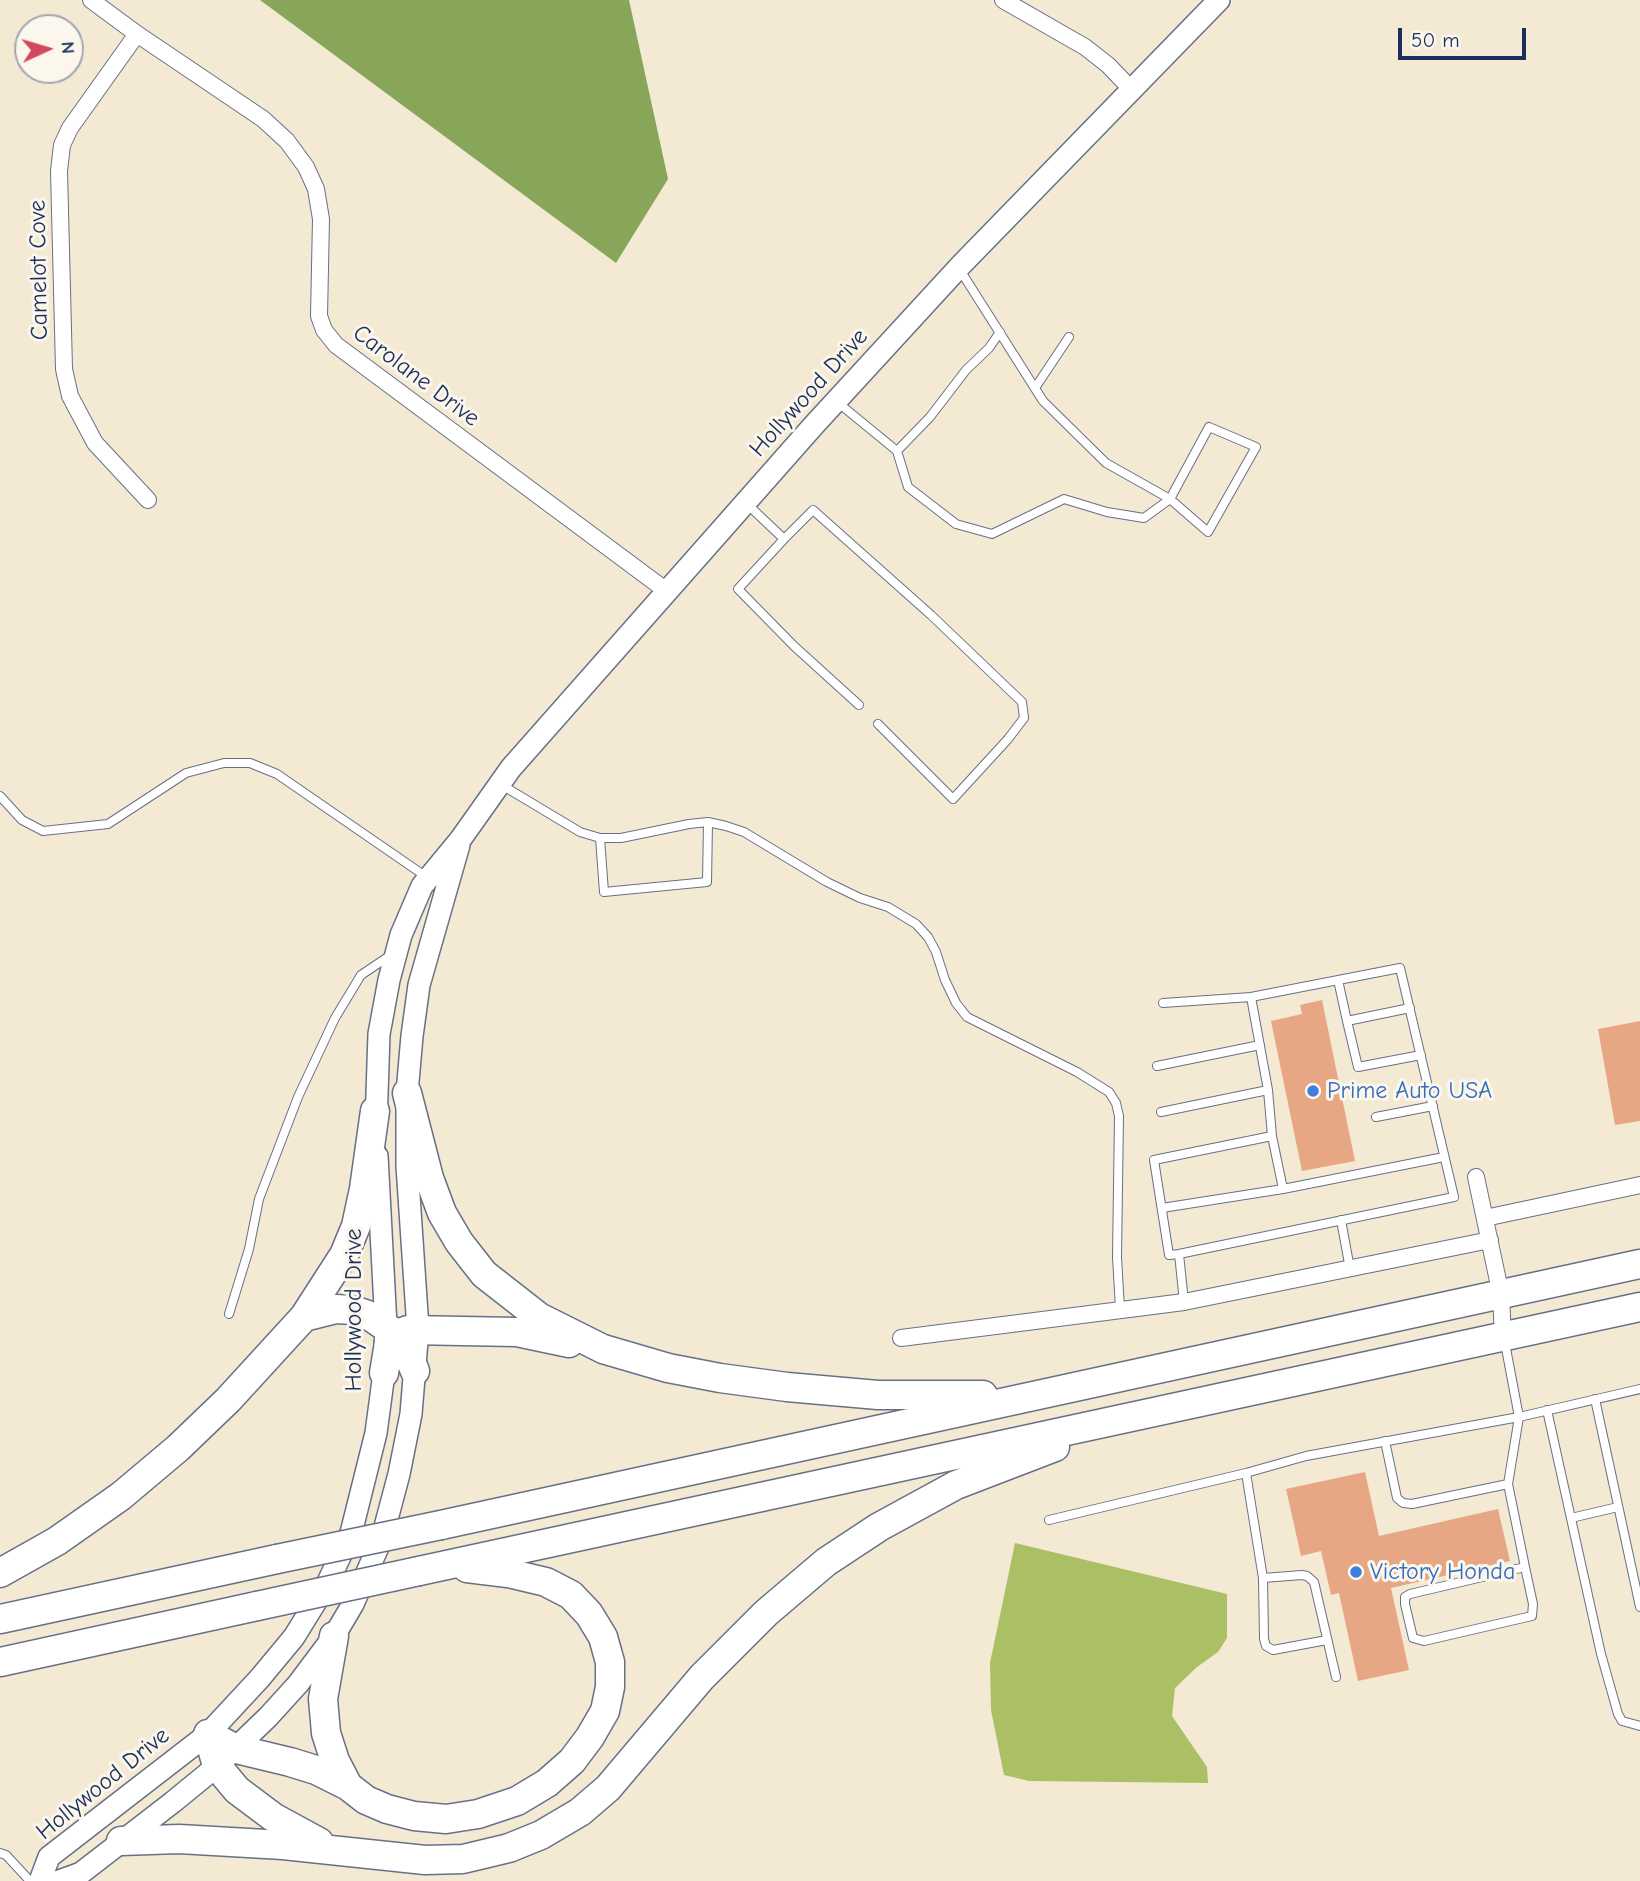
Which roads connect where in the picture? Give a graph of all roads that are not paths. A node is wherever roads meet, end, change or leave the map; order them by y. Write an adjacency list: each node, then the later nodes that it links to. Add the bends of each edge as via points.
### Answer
1 (91, 0): 4 (street, Carolane Drive)
2 (1003, 0): 5 (street, via 1085,47)
3 (1219, 0): 5 (main road, Hollywood Drive)
4 (137, 34): 13 (street, Camelot Cove, via 70,128 62,145 59,171 64,369 70,396 95,443); 16 (street, Carolane Drive, via 263,119 306,167 316,189 321,219 319,316 336,345)
5 (1132, 90): 6 (main road, Hollywood Drive)
6 (958, 267): 7 (lane); 10 (main road, Hollywood Drive)
7 (1000, 332): 9 (lane); 11 (lane)
8 (1069, 337): 9 (lane)
9 (1035, 388): 12 (lane, via 1106,463)
10 (836, 401): 11 (lane); 14 (main road, Hollywood Drive)
11 (897, 451): 12 (lane, via 908,487 956,524 992,534 1064,499 1144,519)
12 (1170, 499): 12 (lane, via 1209,427 1256,447 1208,531)
13 (148, 500)
14 (746, 503): 15 (lane); 16 (main road, Hollywood Drive)
15 (784, 538): 17 (lane, via 738,589); 18 (lane, via 813,510 1022,702 1024,718 953,799)
16 (668, 592): 19 (main road, Hollywood Drive)
17 (859, 705)
18 (878, 724)
19 (500, 784): 22 (lane, via 580,832); 23 (main road, Hollywood Drive)
20 (0, 796): 24 (lane, via 22,820 43,831 108,824 186,773 224,763 250,763 277,774)
21 (708, 822): 22 (lane); 22 (lane, via 707,882 604,892); 55 (lane, via 744,832 827,882 916,924 928,937 956,1003 967,1017 1109,1092 1119,1115)
22 (600, 838)
23 (460, 840): 24 (main road, Hollywood Drive); 35 (main road, Hollywood Drive, via 419,985)
24 (428, 878): 25 (main road, Hollywood Drive)
25 (396, 952): 37 (main road, Hollywood Drive, via 379,1034); 56 (lane, via 361,975 298,1097 259,1199)
26 (1338, 980): 27 (lane); 29 (lane, via 1400,968); 30 (lane)
27 (1251, 996): 28 (lane); 31 (lane)
28 (1163, 1003)
29 (1410, 1008): 30 (lane); 32 (lane)
30 (1347, 1021): 32 (lane, via 1358,1067)
31 (1260, 1045): 33 (lane); 34 (lane)
32 (1420, 1055): 36 (lane)
33 (1157, 1066)
34 (1268, 1090): 38 (lane); 40 (lane)
35 (407, 1093): 58 (main road, Hollywood Drive); 61 (highway, via 429,1178 459,1242 484,1274 511,1297 539,1317)
36 (1433, 1106): 39 (lane); 41 (lane)
37 (375, 1111): 57 (highway, via 356,1226 344,1255); 58 (main road, Hollywood Drive)
38 (1161, 1112)
39 (1376, 1117)
40 (1272, 1136): 44 (lane); 45 (lane, via 1154,1160)
41 (1444, 1157): 44 (lane); 47 (lane, via 1454,1197)
42 (1476, 1177): 46 (street)
43 (1640, 1185): 46 (street)
44 (1283, 1189): 45 (lane)
45 (1163, 1208): 49 (lane, via 1169,1255)
46 (1485, 1219): 48 (street)
47 (1341, 1220): 49 (lane); 51 (lane)
48 (1490, 1240): 51 (street); 52 (street)
49 (1179, 1254): 53 (lane)
50 (1640, 1264): 52 (highway)
51 (1350, 1269): 53 (street)
52 (1501, 1295): 59 (street); 65 (highway)
53 (1184, 1301): 55 (street)
54 (1640, 1307): 59 (highway)
55 (1120, 1309): 60 (street)
56 (229, 1314)
57 (304, 1317): 58 (highway, via 336,1308 353,1310); 78 (highway, via 228,1400 130,1488 57,1541)
58 (400, 1330): 61 (highway, via 517,1332); 62 (highway); 63 (highway, via 389,1343)
59 (1503, 1336): 68 (highway); 69 (lane)
60 (901, 1338)
61 (603, 1349): 65 (highway, via 668,1368 787,1387 878,1395)
62 (415, 1371): 82 (main road, Hollywood Drive, via 411,1414 382,1538)
63 (384, 1373): 87 (main road, Hollywood Drive, via 376,1433 354,1522 328,1582 294,1637)
64 (1640, 1389): 66 (lane)
65 (1038, 1395): 81 (highway, bridge)
66 (1595, 1399): 67 (lane); 73 (lane)
67 (1547, 1410): 69 (lane); 74 (lane)
68 (1143, 1414): 76 (highway); 91 (highway, via 956,1485 878,1527 826,1562 702,1677 608,1788 580,1812 541,1835 463,1858 425,1860)
69 (1519, 1417): 70 (lane); 72 (lane)
70 (1385, 1441): 71 (lane); 72 (lane, via 1397,1498 1403,1503)
71 (1246, 1473): 75 (lane); 79 (lane)
72 (1508, 1484): 77 (lane)
73 (1618, 1507): 74 (lane); 80 (lane)
74 (1571, 1518): 86 (lane, via 1618,1714 1622,1721)
75 (1049, 1520)
76 (447, 1565): 84 (highway, bridge); 89 (highway, via 546,1582 571,1595 603,1637 610,1662 605,1711 572,1761 547,1783 517,1801 478,1814 446,1819 414,1816 376,1804)
77 (1525, 1567): 77 (lane, via 1532,1616 1424,1642 1413,1638 1405,1604 1409,1594)
78 (0, 1573)
79 (1263, 1578): 83 (lane, via 1302,1575 1311,1579); 83 (lane, via 1266,1646 1273,1650)
80 (1640, 1607)
81 (0, 1619)
82 (334, 1636): 88 (main road, Hollywood Drive, via 299,1684); 89 (highway, via 323,1699 326,1733)
83 (1327, 1640): 85 (lane)
84 (0, 1662)
85 (1336, 1677)
86 (1640, 1726)
87 (208, 1734): 88 (highway); 94 (main road, Hollywood Drive, via 49,1857)
88 (226, 1758): 89 (highway, via 290,1762); 90 (main road, Hollywood Drive); 91 (highway, via 237,1790 273,1817)
89 (348, 1786)
90 (121, 1841): 91 (highway, via 179,1839); 95 (main road, Hollywood Drive, via 81,1873)
91 (337, 1850)
92 (0, 1853): 93 (lane)
93 (30, 1881)
94 (40, 1881)
95 (59, 1881)

